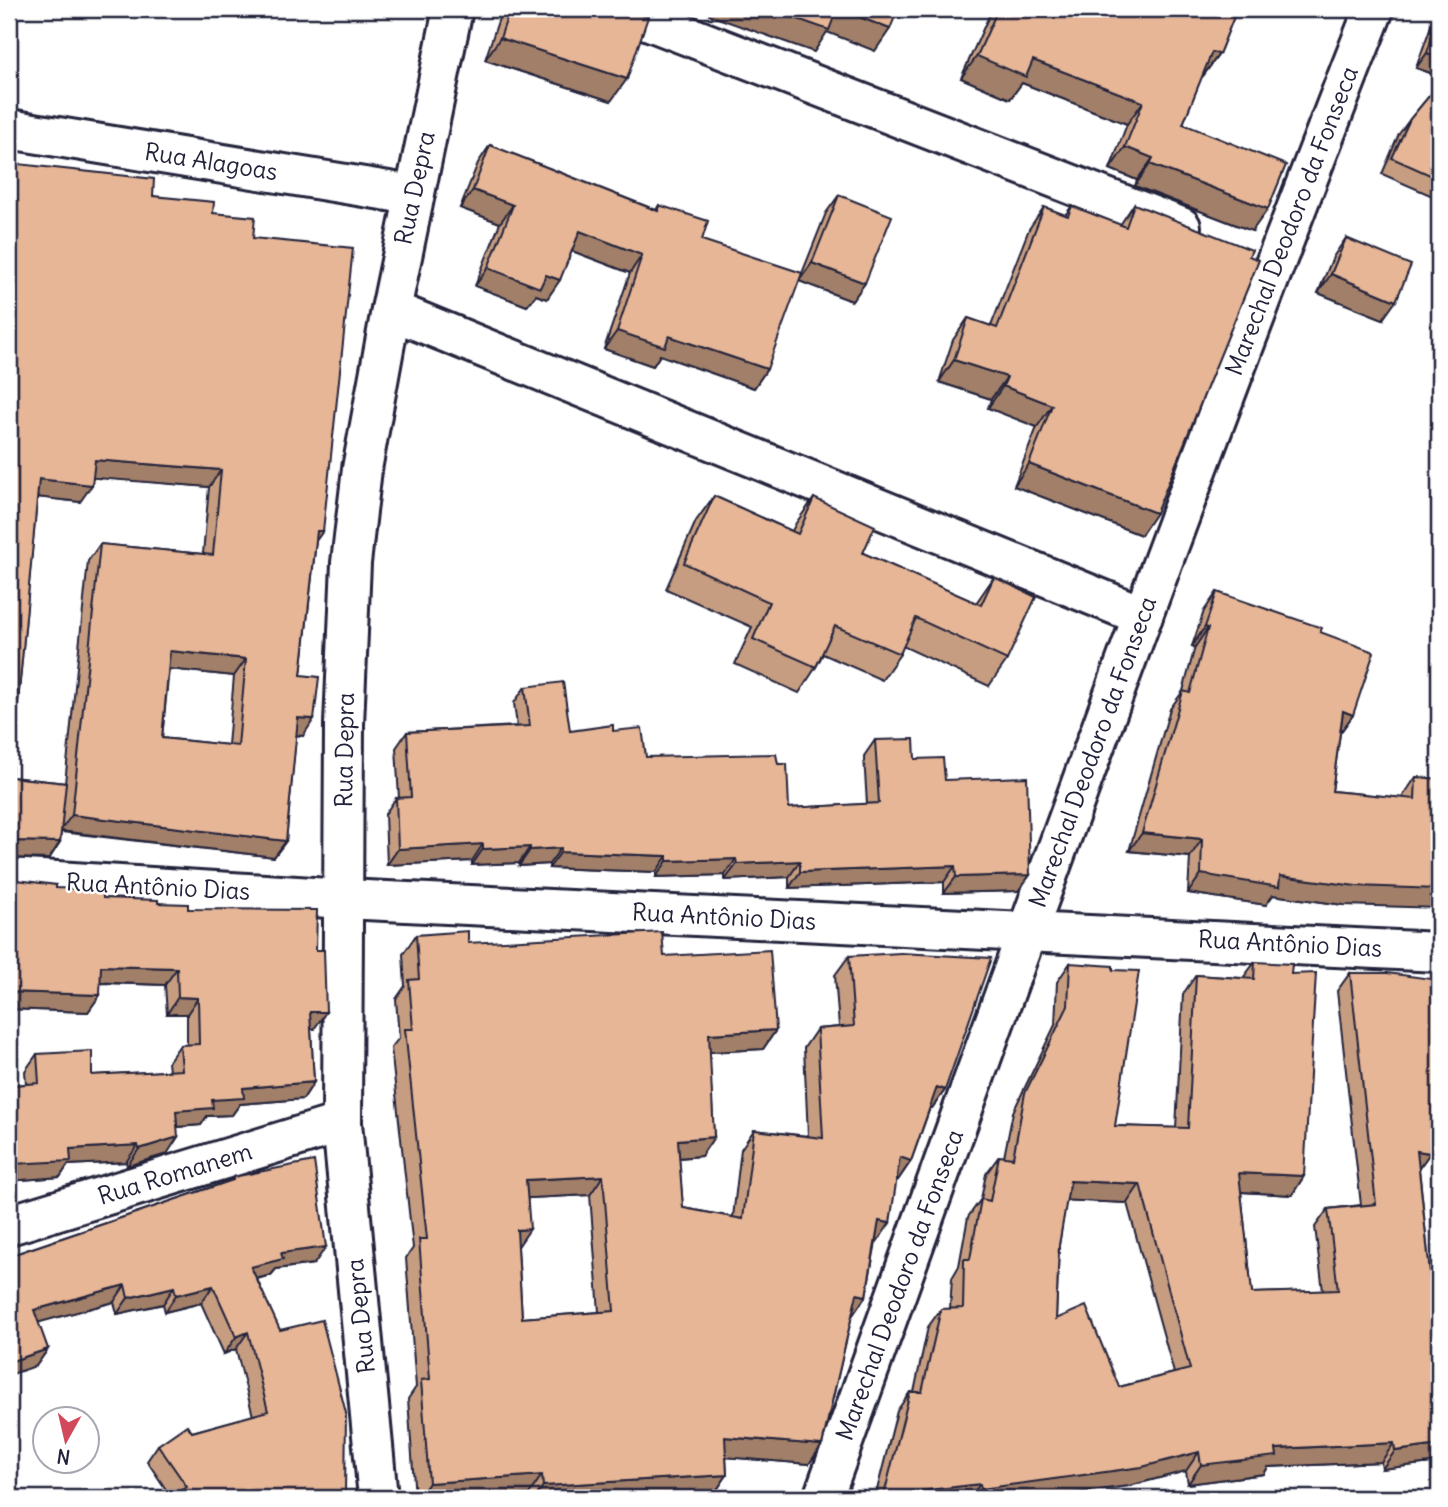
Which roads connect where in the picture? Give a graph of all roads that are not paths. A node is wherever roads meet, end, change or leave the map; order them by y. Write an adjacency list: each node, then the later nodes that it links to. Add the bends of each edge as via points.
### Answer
1 (453, 9): 5 (street, Rua Depra)
2 (619, 9): 6 (street)
3 (1374, 9): 8 (street, Marechal Deodoro da Fonseca, via 1261,258)
4 (9, 129): 5 (street, Rua Alagoas)
5 (413, 195): 7 (street, Rua Depra)
6 (1210, 238)
7 (391, 310): 8 (street); 10 (street, Rua Depra, via 362,469 351,563 344,724)
8 (1143, 616): 11 (street, Marechal Deodoro da Fonseca)
9 (9, 878): 10 (street, Rua Antônio Dias)
10 (345, 899): 11 (street, Rua Antônio Dias); 13 (street, Rua Depra)
11 (1027, 931): 12 (street, Rua Antônio Dias); 16 (street, Marechal Deodoro da Fonseca)
12 (1439, 952)
13 (342, 1123): 14 (street, Rua Romanem); 15 (street, Rua Depra)
14 (9, 1225)
15 (378, 1498)
16 (823, 1498)

